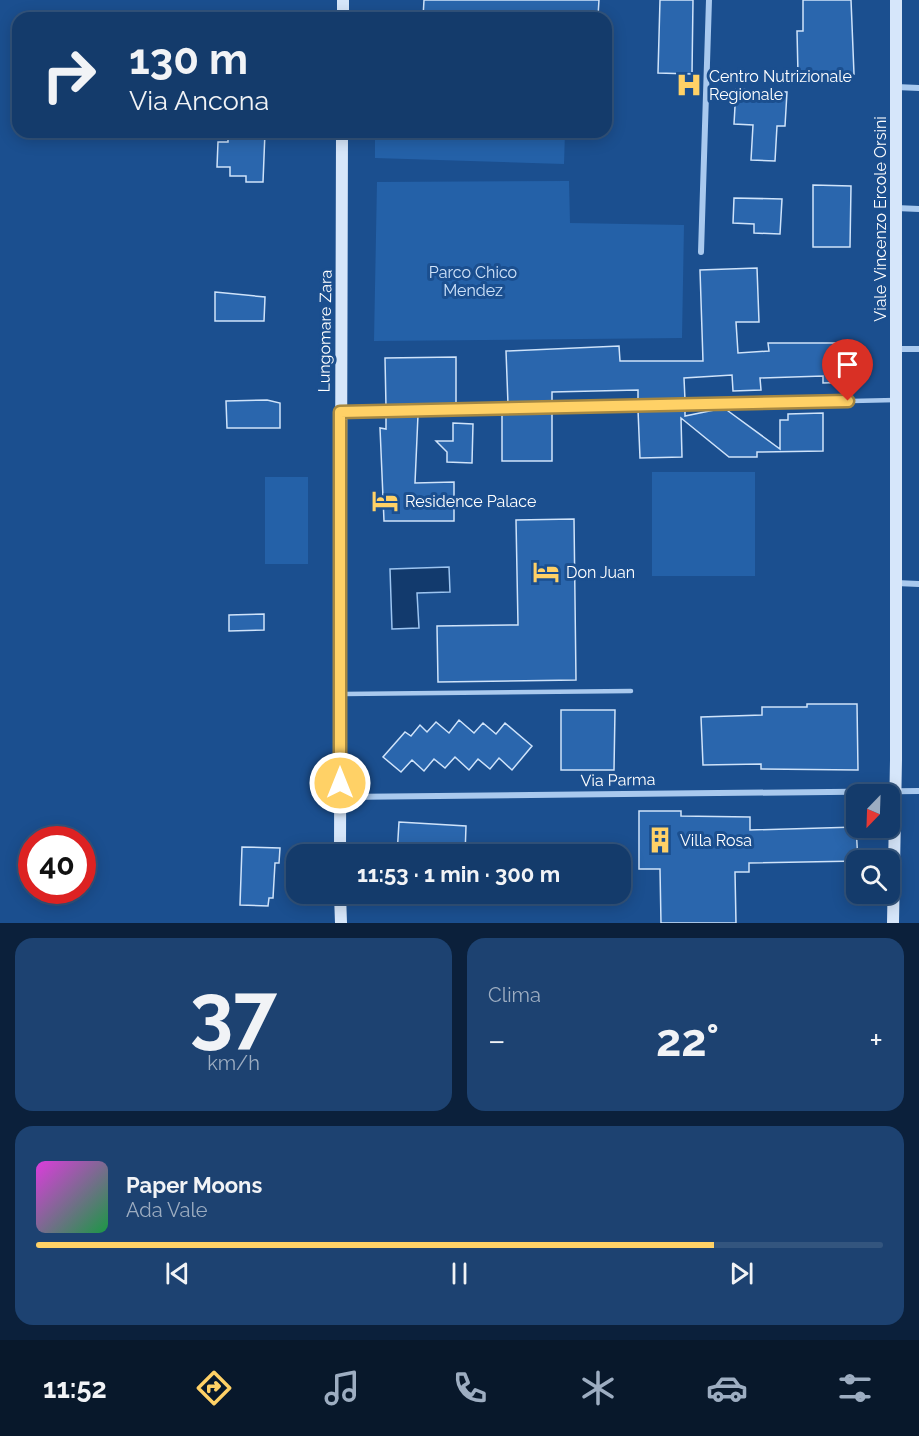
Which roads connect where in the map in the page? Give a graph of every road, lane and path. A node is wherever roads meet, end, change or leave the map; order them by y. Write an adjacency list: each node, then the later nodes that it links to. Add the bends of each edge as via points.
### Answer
1 (709, 0): 8 (street)
2 (896, 0): 3 (street, Viale Vincenzo Ercole Orsini)
3 (896, 87): 4 (street); 6 (street, Viale Vincenzo Ercole Orsini)
4 (919, 88)
5 (342, 138): 12 (street, Lungomare Zara)
6 (896, 208): 7 (street); 9 (street, Viale Vincenzo Ercole Orsini)
7 (919, 209)
8 (701, 252)
9 (896, 349): 10 (street); 11 (street, Viale Vincenzo Ercole Orsini)
10 (919, 349)
11 (896, 400): 12 (lane); 13 (street, Viale Vincenzo Ercole Orsini)
12 (340, 412): 16 (street, Lungomare Zara)
13 (895, 583): 14 (street); 17 (street, Viale Vincenzo Ercole Orsini)
14 (919, 584)
15 (631, 691): 16 (lane)
16 (340, 694): 21 (street, Lungomare Zara)
17 (896, 784)
18 (900, 791): 19 (street, Via Parma)
19 (919, 791)
20 (846, 792): 21 (street, Via Parma)
21 (340, 797): 23 (street, Lungomare Zara)
22 (895, 838): 26 (street, Viale Vincenzo Ercole Orsini)
23 (340, 844)
24 (340, 904): 25 (street)
25 (341, 923)
26 (893, 923)

